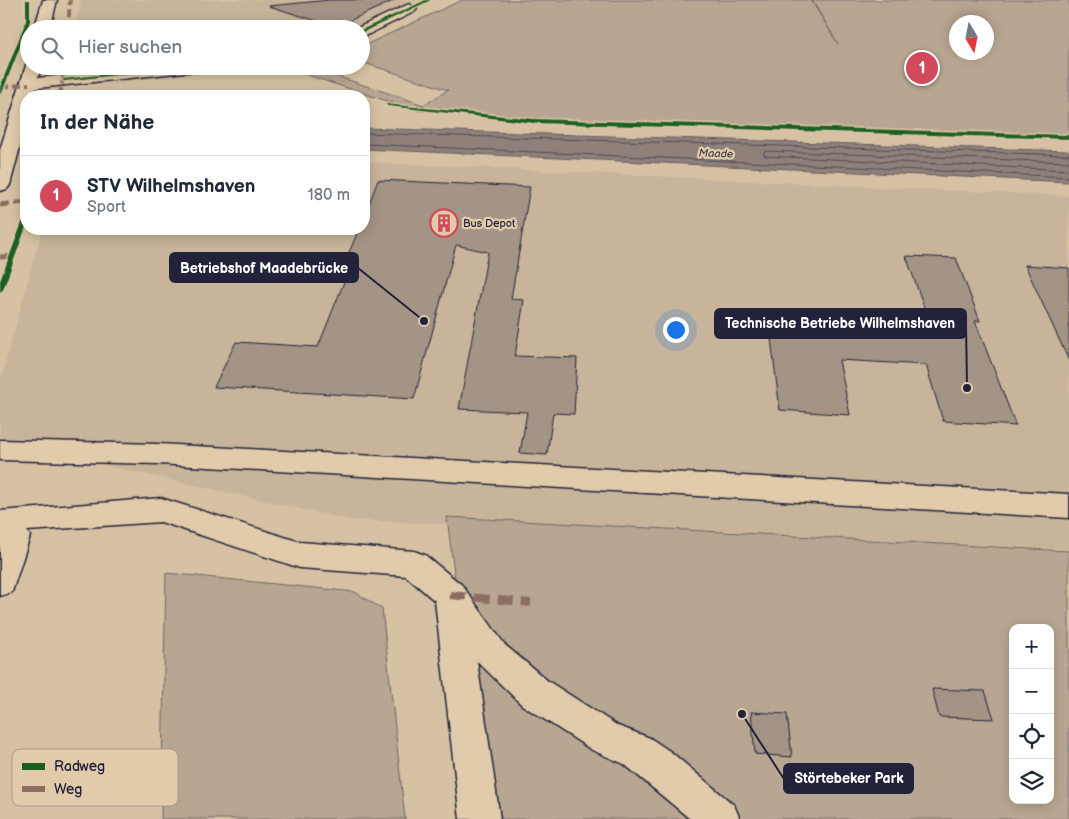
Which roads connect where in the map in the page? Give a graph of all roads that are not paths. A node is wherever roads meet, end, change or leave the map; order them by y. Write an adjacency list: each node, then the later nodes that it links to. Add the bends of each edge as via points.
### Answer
1 (50, 0): 3 (main road)
2 (409, 9): 4 (main road)
3 (44, 20)
4 (370, 28)
5 (31, 75): 7 (main road)
6 (112, 75): 7 (main road)
7 (29, 84): 8 (main road)
8 (27, 90)
9 (20, 115): 10 (main road)
10 (0, 185)
11 (0, 450): 12 (main road, via 158,454)
12 (1069, 506)
13 (0, 582): 14 (main road, via 14,536 7,522 161,510 300,555 414,564)
14 (450, 595): 15 (main road); 16 (main road, via 493,656 535,693 605,738 637,751)
15 (480, 819)
16 (720, 819)

